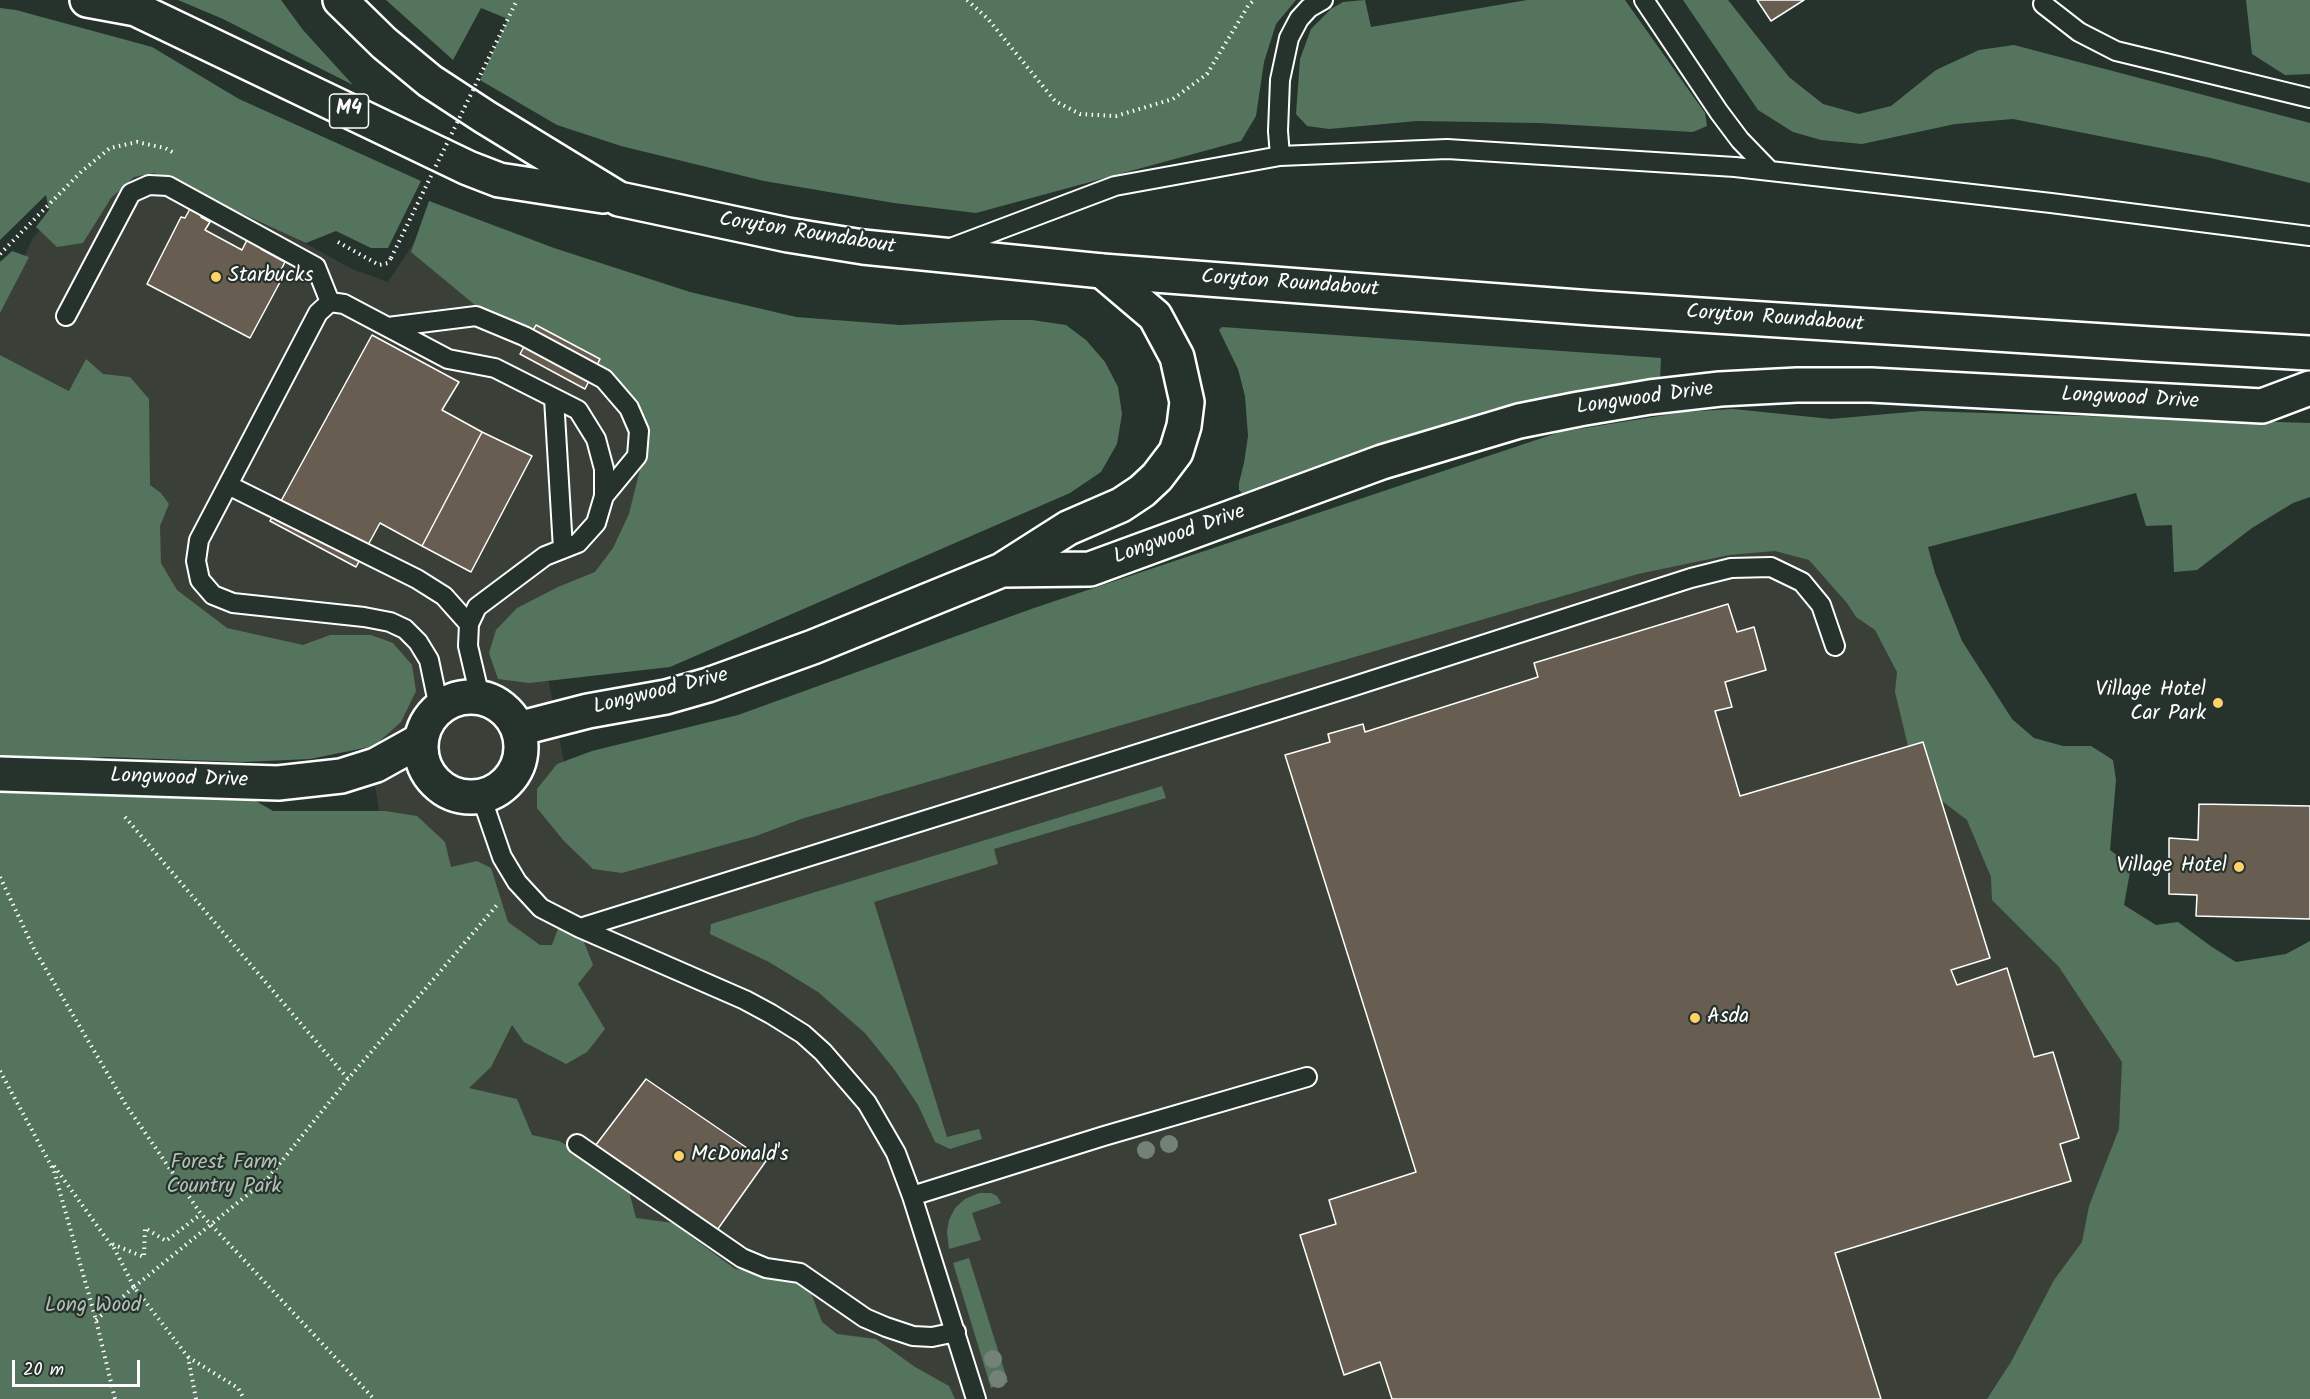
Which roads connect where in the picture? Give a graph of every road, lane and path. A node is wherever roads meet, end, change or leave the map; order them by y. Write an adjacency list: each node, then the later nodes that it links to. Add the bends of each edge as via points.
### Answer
1 (87, 0): 12 (main road, M4, via 136,9 499,180)
2 (340, 0): 12 (main road, Coryton Roundabout, via 430,81)
3 (517, 0): 15 (path, bridge)
4 (967, 0): 5 (path, via 1055,101 1080,114 1116,116 1173,99 1207,74)
5 (1254, 0)
6 (1323, 0): 10 (lane, via 1309,8 1289,38 1280,80)
7 (1644, 0): 11 (lane, via 1719,112)
8 (2043, 4): 9 (lane, via 2079,32 2116,51)
9 (2310, 98)
10 (1280, 156): 11 (lane, via 1447,149); 14 (lane, via 1115,186)
11 (1770, 171): 13 (lane)
12 (619, 199): 14 (main road, Coryton Roundabout, via 788,235)
13 (2310, 236)
14 (935, 254): 16 (main road, Coryton Roundabout)
15 (391, 258)
16 (1102, 271): 20 (main road, Coryton Roundabout, via 1592,308); 26 (main road, Longwood Drive, via 1155,316 1177,357 1187,402 1176,452 1142,491 1121,505 1068,528)
17 (330, 302): 18 (lane, via 316,267 168,186 149,185 131,193); 19 (lane, via 344,304); 23 (lane, via 318,313)
18 (66, 316)
19 (388, 327): 22 (lane, via 448,359 495,368); 24 (lane, via 476,316 524,336 604,379 630,408 639,431 637,456)
20 (2310, 352)
21 (2310, 388): 26 (main road, Longwood Drive, via 2262,406 1871,385 1720,389 1650,397 1519,422 1392,459 1090,569)
22 (554, 398): 24 (lane, via 578,410 596,439 604,469); 25 (lane)
23 (228, 485): 27 (lane, via 417,579 444,596); 30 (lane, via 199,540 196,561 200,580 213,595 233,603 390,622 405,629 429,660)
24 (604, 496): 25 (lane, via 596,523 578,543)
25 (563, 549): 27 (lane, via 545,556 477,608)
26 (1002, 570): 31 (main road, Longwood Drive, via 708,685)
27 (468, 624): 29 (lane, via 468,646)
28 (1835, 646): 38 (lane, via 1821,605 1802,582 1771,567 1731,568)
29 (480, 697): 30 (main road, via 462,697); 31 (main road, via 496,703)
30 (439, 708): 32 (main road, via 425,725)
31 (518, 729): 34 (main road, via 519,764 497,791)
32 (421, 740): 33 (main road, Longwood Drive, via 376,765 341,776 278,783); 34 (main road, via 421,755 436,784 449,793)
33 (0, 774)
34 (481, 796): 37 (lane, via 502,857)
35 (122, 814): 41 (path)
36 (0, 877): 45 (path, via 34,949 126,1105)
37 (518, 882): 38 (lane, via 541,908); 41 (path)
38 (580, 928): 44 (lane, via 745,1000 803,1034 867,1103 896,1154)
39 (0, 1071): 43 (path)
40 (1307, 1077): 44 (lane)
41 (348, 1079): 47 (path, bridge, via 268,1178)
42 (577, 1143): 49 (lane, via 742,1258 766,1268 800,1273 865,1318 886,1327 913,1336)
43 (44, 1154): 46 (path); 48 (path, via 54,1171)
44 (912, 1196): 49 (lane)
45 (201, 1214): 46 (path, via 166,1241 145,1228 144,1257 112,1244); 54 (path)
46 (114, 1249): 47 (path)
47 (134, 1287): 48 (path); 50 (path)
48 (96, 1320): 51 (path)
49 (956, 1332): 55 (lane)
50 (188, 1357): 52 (path); 53 (path, via 238,1388)
51 (115, 1399)
52 (196, 1399)
53 (244, 1399)
54 (374, 1399)
55 (976, 1399)

